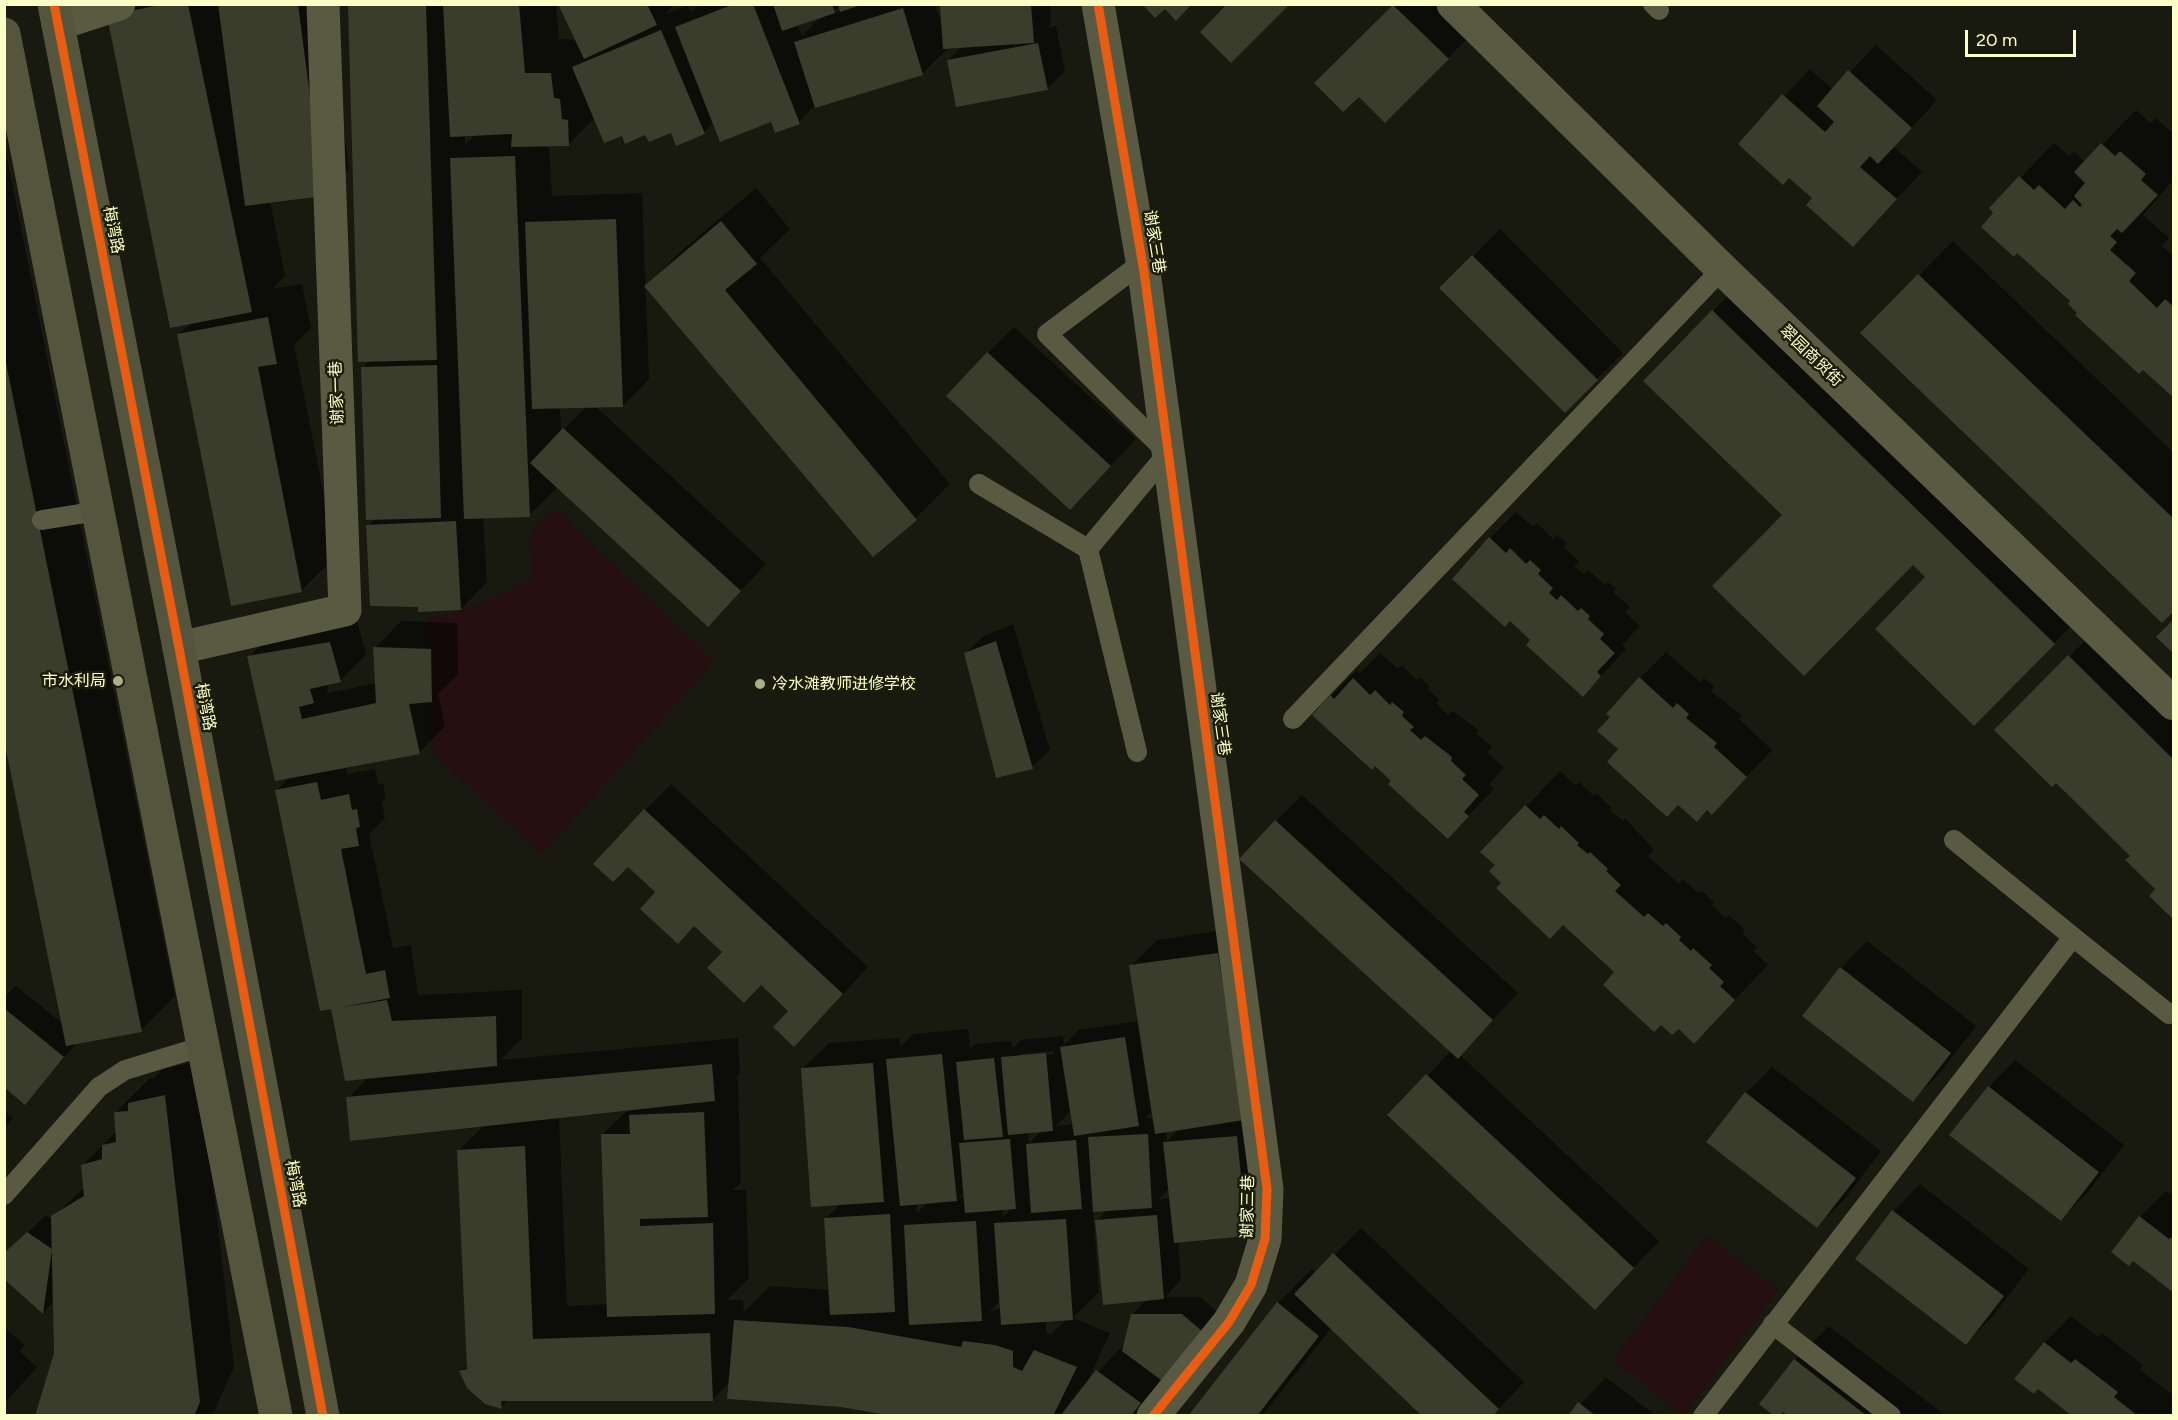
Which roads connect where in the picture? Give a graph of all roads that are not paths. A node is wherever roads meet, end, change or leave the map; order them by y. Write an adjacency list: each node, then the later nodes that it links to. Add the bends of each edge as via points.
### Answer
1 (119, 4): 5 (street)
2 (323, 4): 14 (street, 谢家一巷, via 345,610)
3 (1098, 4): 7 (street, 谢家三巷)
4 (1457, 6): 8 (street, 翠园商贸街)
5 (56, 14): 14 (street, 梅湾路)
6 (4, 34): 11 (street)
7 (1143, 262): 9 (street, 谢家三巷); 9 (lane, via 1047,334)
8 (1722, 269): 15 (street, 翠园商贸街); 16 (lane)
9 (1168, 453): 13 (lane); 26 (street, 谢家三巷, via 1267,1189 1265,1239 1251,1285 1229,1322)
10 (979, 484): 13 (lane)
11 (98, 511): 12 (lane); 21 (street)
12 (42, 520)
13 (1088, 549): 17 (lane)
14 (179, 648): 25 (street, 梅湾路)
15 (2174, 704)
16 (1293, 719)
17 (1137, 752)
18 (1954, 840): 19 (lane)
19 (2073, 937): 20 (lane); 23 (lane)
20 (2169, 1014)
21 (204, 1046): 22 (lane, via 125,1070 99,1087); 24 (street)
22 (4, 1195)
23 (1773, 1324): 27 (lane); 28 (lane)
24 (276, 1416)
25 (323, 1416)
26 (1153, 1416)
27 (1703, 1416)
28 (1891, 1416)

